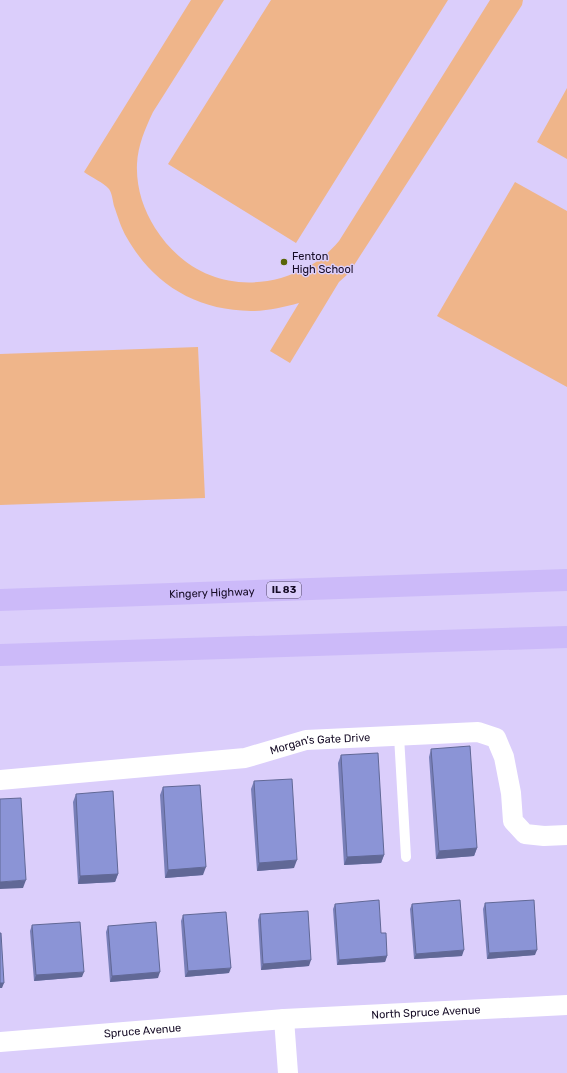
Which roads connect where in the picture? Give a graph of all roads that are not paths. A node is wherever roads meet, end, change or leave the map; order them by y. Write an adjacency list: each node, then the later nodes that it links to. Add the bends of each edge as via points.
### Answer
1 (567, 580): 2 (highway, Kingery Highway / IL 83)
2 (0, 600)
3 (567, 637): 4 (highway)
4 (0, 655)
5 (399, 736): 6 (street, Morgan's Gate Drive, via 306,740 245,758); 7 (street, Morgan's Gate Drive, via 478,732 496,738 506,764 513,821 525,834); 8 (lane)
6 (0, 780)
7 (567, 835)
8 (406, 857)
9 (567, 1005): 10 (street, North Spruce Avenue)
10 (284, 1019): 11 (street, Spruce Avenue); 12 (street)
11 (0, 1042)
12 (288, 1073)

